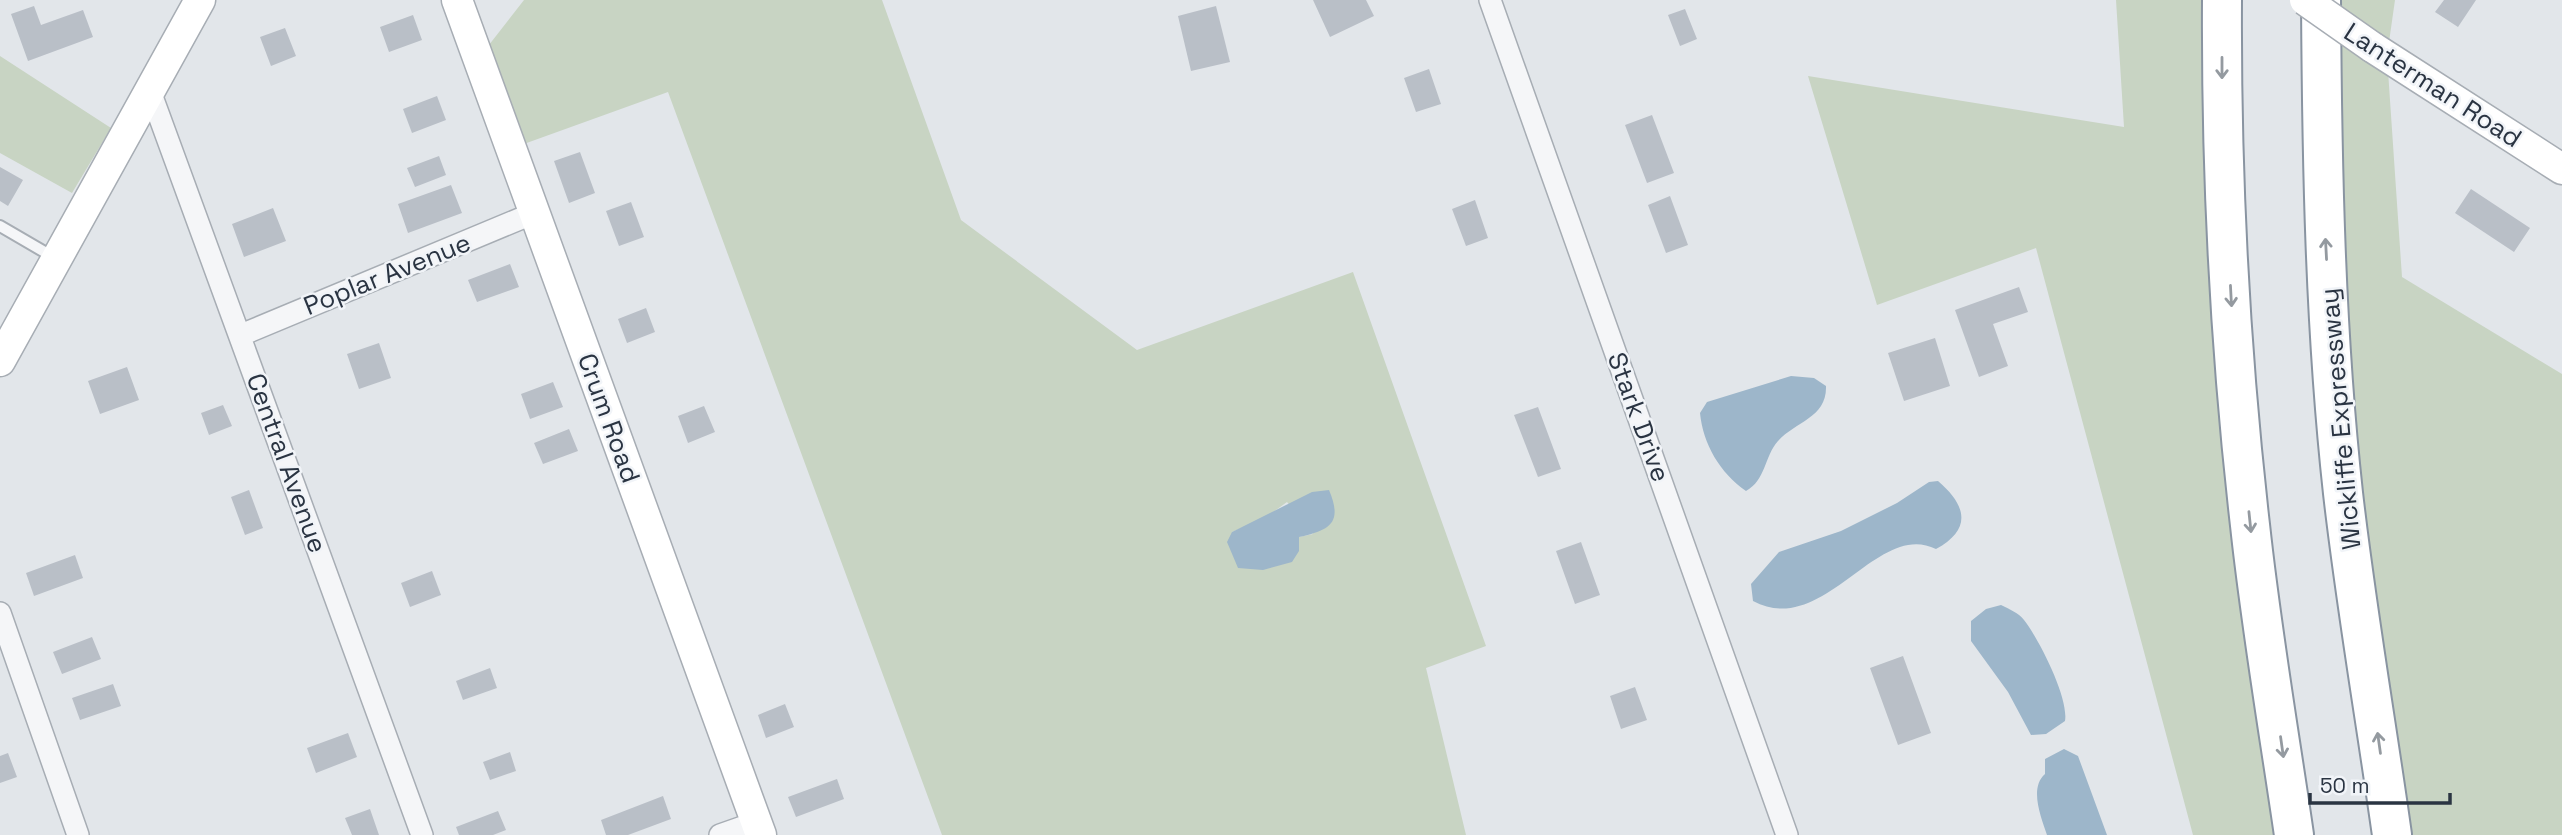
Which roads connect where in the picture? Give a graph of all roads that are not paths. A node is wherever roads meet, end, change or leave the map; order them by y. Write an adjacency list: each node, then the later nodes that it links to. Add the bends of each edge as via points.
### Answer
1 (200, 0): 7 (street)
2 (457, 0): 9 (street, Crum Road)
3 (1490, 0): 19 (street, Stark Drive)
4 (2222, 0): 20 (highway, one-way to 20, via 2226,206 2239,401 2250,526)
5 (2305, 0): 8 (street, Lanterman Road, bridge)
6 (2321, 0): 21 (highway, Wickliffe Expressway, one-way to 6, via 2343,494 2320,128)
7 (150, 91): 11 (street); 12 (street, Central Avenue)
8 (2562, 169)
9 (534, 213): 12 (street, Poplar Avenue); 15 (street, Crum Road)
10 (0, 226): 11 (lane)
11 (56, 258): 13 (street)
12 (240, 335): 17 (street, Central Avenue)
13 (0, 361)
14 (0, 612): 16 (street)
15 (759, 828): 18 (street)
16 (78, 835)
17 (422, 835)
18 (720, 835)
19 (1787, 835)
20 (2294, 835)
21 (2392, 835)

